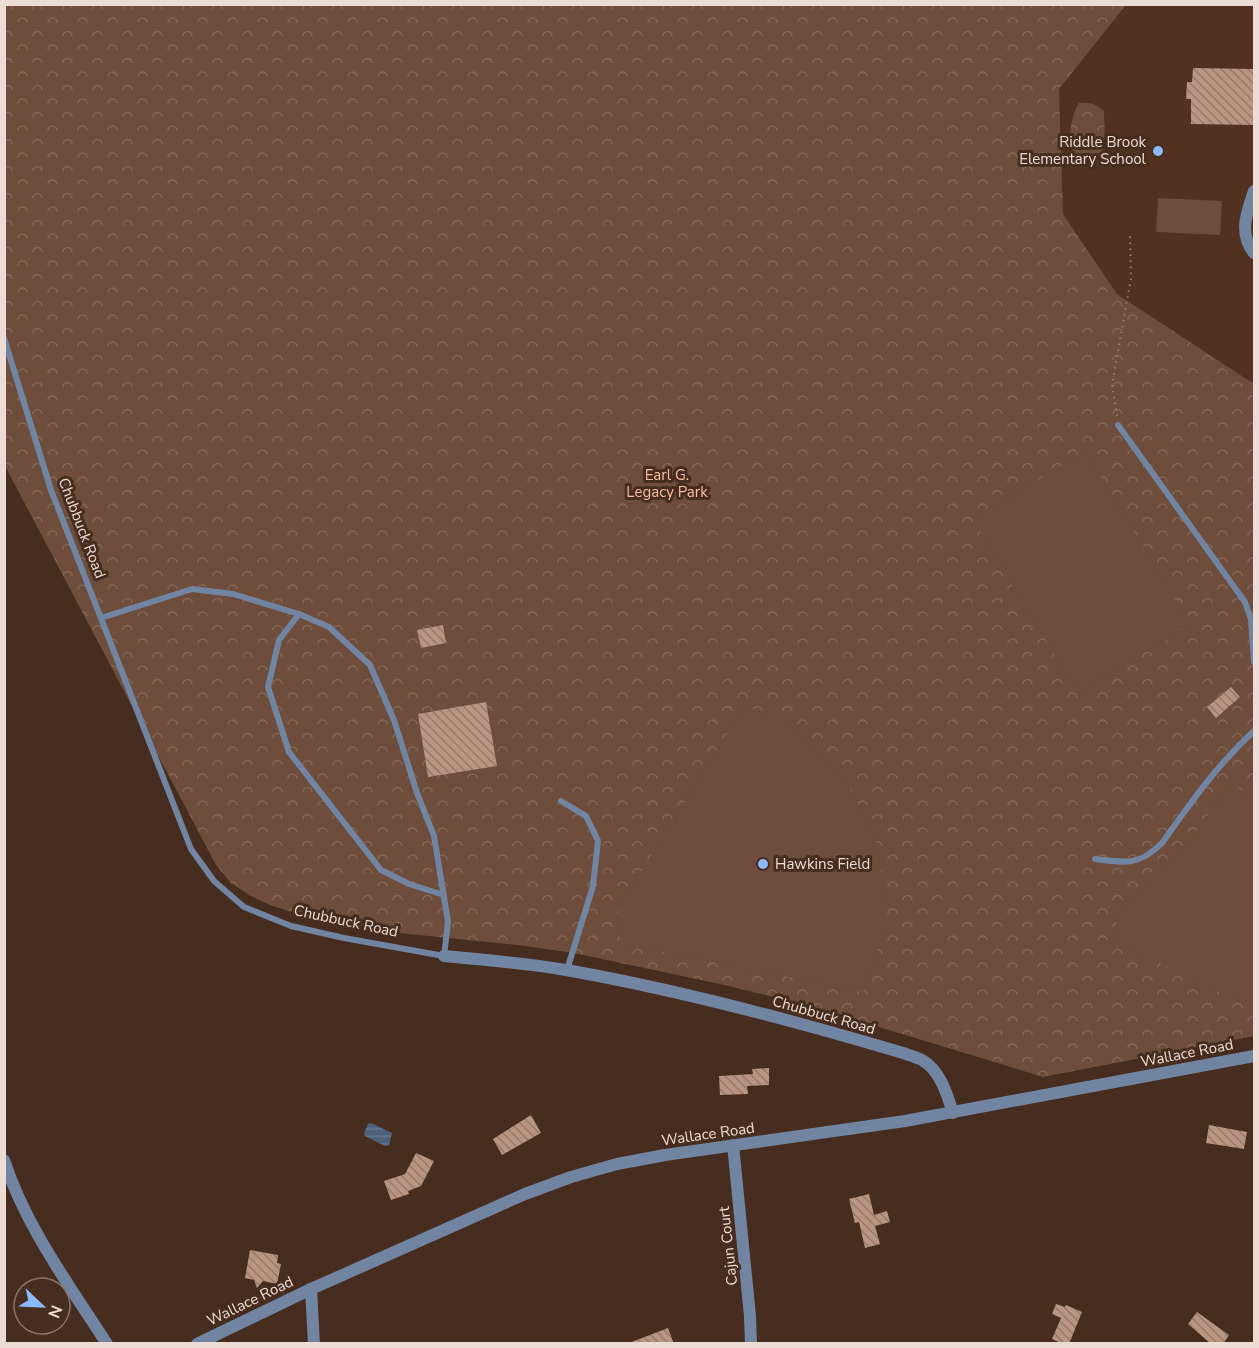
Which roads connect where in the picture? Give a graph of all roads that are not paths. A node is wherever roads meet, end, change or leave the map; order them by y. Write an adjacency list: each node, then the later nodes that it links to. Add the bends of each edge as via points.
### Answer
1 (1254, 191): 2 (street, via 1245,220 1246,239)
2 (1254, 253)
3 (4, 338): 6 (lane, Chubbuck Road, via 51,490)
4 (1118, 424): 7 (lane, via 1245,602 1251,619)
5 (299, 614): 6 (lane, via 234,594 192,589); 11 (lane, via 329,627 370,665 394,720 434,836); 11 (lane, via 279,640 268,687 289,752 381,870)
6 (101, 618): 12 (lane, Chubbuck Road, via 191,849 214,881 244,907 291,926)
7 (1254, 662)
8 (1254, 731): 10 (lane, via 1213,772 1152,852 1132,862)
9 (561, 801): 13 (lane, via 586,816 598,841 593,886)
10 (1095, 859)
11 (444, 895): 12 (lane, via 448,922)
12 (444, 956): 13 (street, Chubbuck Road)
13 (567, 970): 15 (street, Chubbuck Road, via 742,1008 923,1060 945,1088)
14 (1254, 1056): 15 (street, Wallace Road)
15 (953, 1113): 16 (street, Wallace Road)
16 (733, 1145): 18 (street, Wallace Road, via 617,1164 571,1177); 22 (street, Cajun Court)
17 (4, 1160): 19 (street, via 28,1217)
18 (311, 1289): 20 (street, Wallace Road); 21 (street)
19 (107, 1344)
20 (197, 1344)
21 (314, 1344)
22 (751, 1344)

